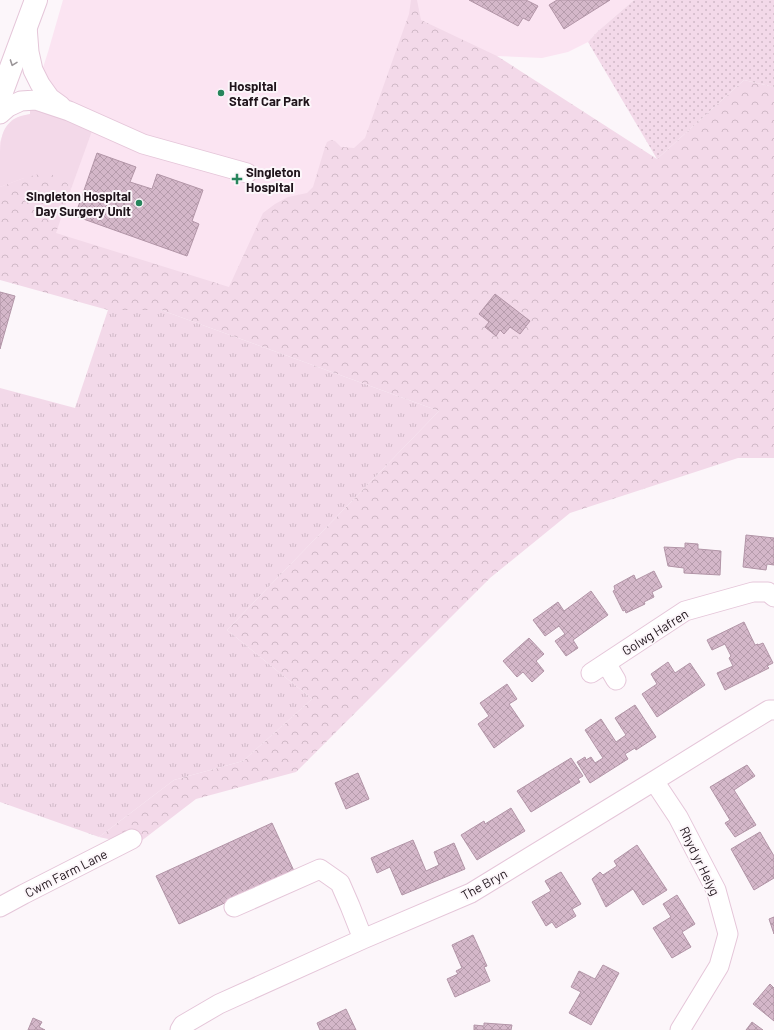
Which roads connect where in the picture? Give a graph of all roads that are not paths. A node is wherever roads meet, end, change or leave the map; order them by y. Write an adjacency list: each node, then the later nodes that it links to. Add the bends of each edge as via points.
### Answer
1 (36, 0): 2 (main road)
2 (26, 26): 3 (main road, one-way to 3); 4 (street, via 33,70 50,98)
3 (0, 97)
4 (68, 112): 5 (street, via 36,100 22,101); 6 (street, via 143,144)
5 (0, 114)
6 (247, 174)
7 (774, 597): 8 (street, Golwg Hafren, via 768,592 753,592 685,611 598,668)
8 (616, 680)
9 (774, 710): 10 (street, The Bryn, via 769,710 735,730)
10 (654, 782): 14 (street, The Bryn, via 471,893); 16 (street, Rhyd yr Helyg, via 678,816 716,890 728,934 719,966)
11 (132, 838): 12 (street, Cwm Farm Lane)
12 (0, 907)
13 (234, 907): 14 (street, via 320,869 340,883)
14 (363, 939): 15 (street, The Bryn, via 219,1004 183,1025)
15 (180, 1030)
16 (680, 1030)

